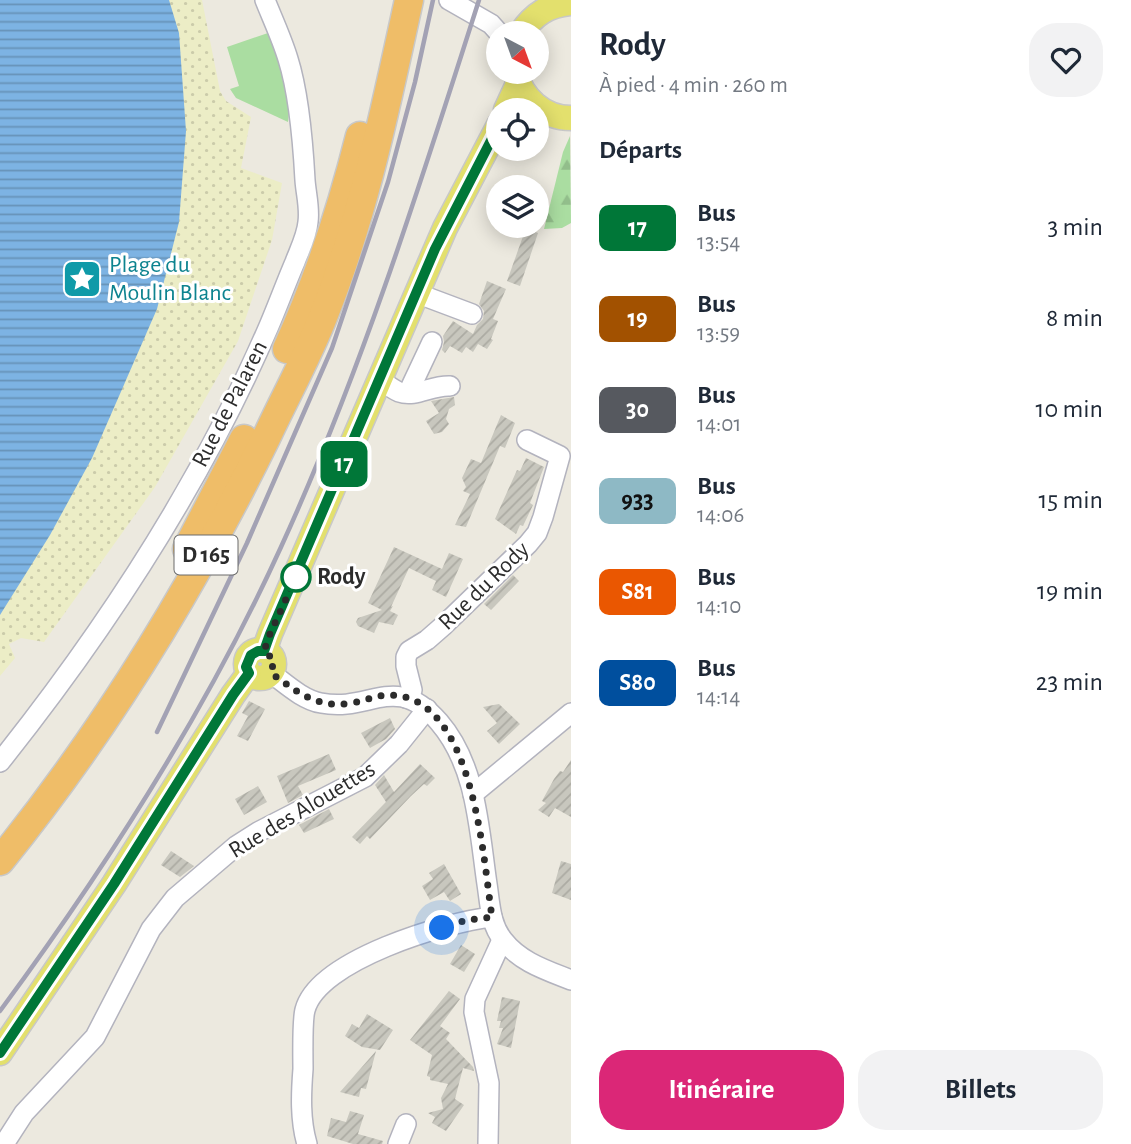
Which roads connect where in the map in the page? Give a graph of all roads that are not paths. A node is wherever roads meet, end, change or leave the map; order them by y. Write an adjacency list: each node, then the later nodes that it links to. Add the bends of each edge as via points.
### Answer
1 (265, 0): 23 (street, Rue de Palaren, via 289,61 309,209 304,237 244,384 197,470 75,664)
2 (392, 0): 11 (highway, D 165, via 359,139)
3 (409, 0): 11 (highway, D 165, via 380,135)
4 (449, 0): 7 (street)
5 (571, 3): 6 (main road, via 555,5)
6 (536, 16)
7 (486, 23)
8 (549, 114): 9 (main road)
9 (571, 118)
10 (486, 155): 12 (main road, via 445,228)
11 (346, 222): 25 (highway, D 165, via 269,390 165,590 106,689); 26 (highway, D 165, via 325,313 237,497 139,669 81,756)
12 (416, 293): 13 (street); 15 (main road)
13 (472, 314)
14 (432, 342): 17 (street)
15 (379, 379): 17 (street); 19 (main road, via 270,634)
16 (450, 386): 17 (street)
17 (408, 393)
18 (527, 440): 20 (street, Rue du Rody, via 560,456 537,533 443,626 410,651 406,666 412,691)
19 (262, 666): 20 (street, via 317,703 341,705 391,695); 30 (main road, via 233,695)
20 (407, 698): 21 (street)
21 (426, 709): 24 (street, via 455,746); 32 (street, Rue des Alouettes, via 365,777 247,839 175,898 151,929 95,1037 24,1113)
22 (571, 713): 24 (street)
23 (0, 762)
24 (473, 794): 27 (street)
25 (0, 831)
26 (0, 861)
27 (492, 917): 28 (street); 33 (street, via 391,943 329,978 314,992 304,1010 302,1102)
28 (502, 940): 29 (street, via 535,965); 35 (street, via 475,999 474,1012 489,1083)
29 (571, 980)
30 (0, 1053)
31 (406, 1124): 34 (street)
32 (4, 1144)
33 (307, 1144)
34 (398, 1144)
35 (488, 1144)

